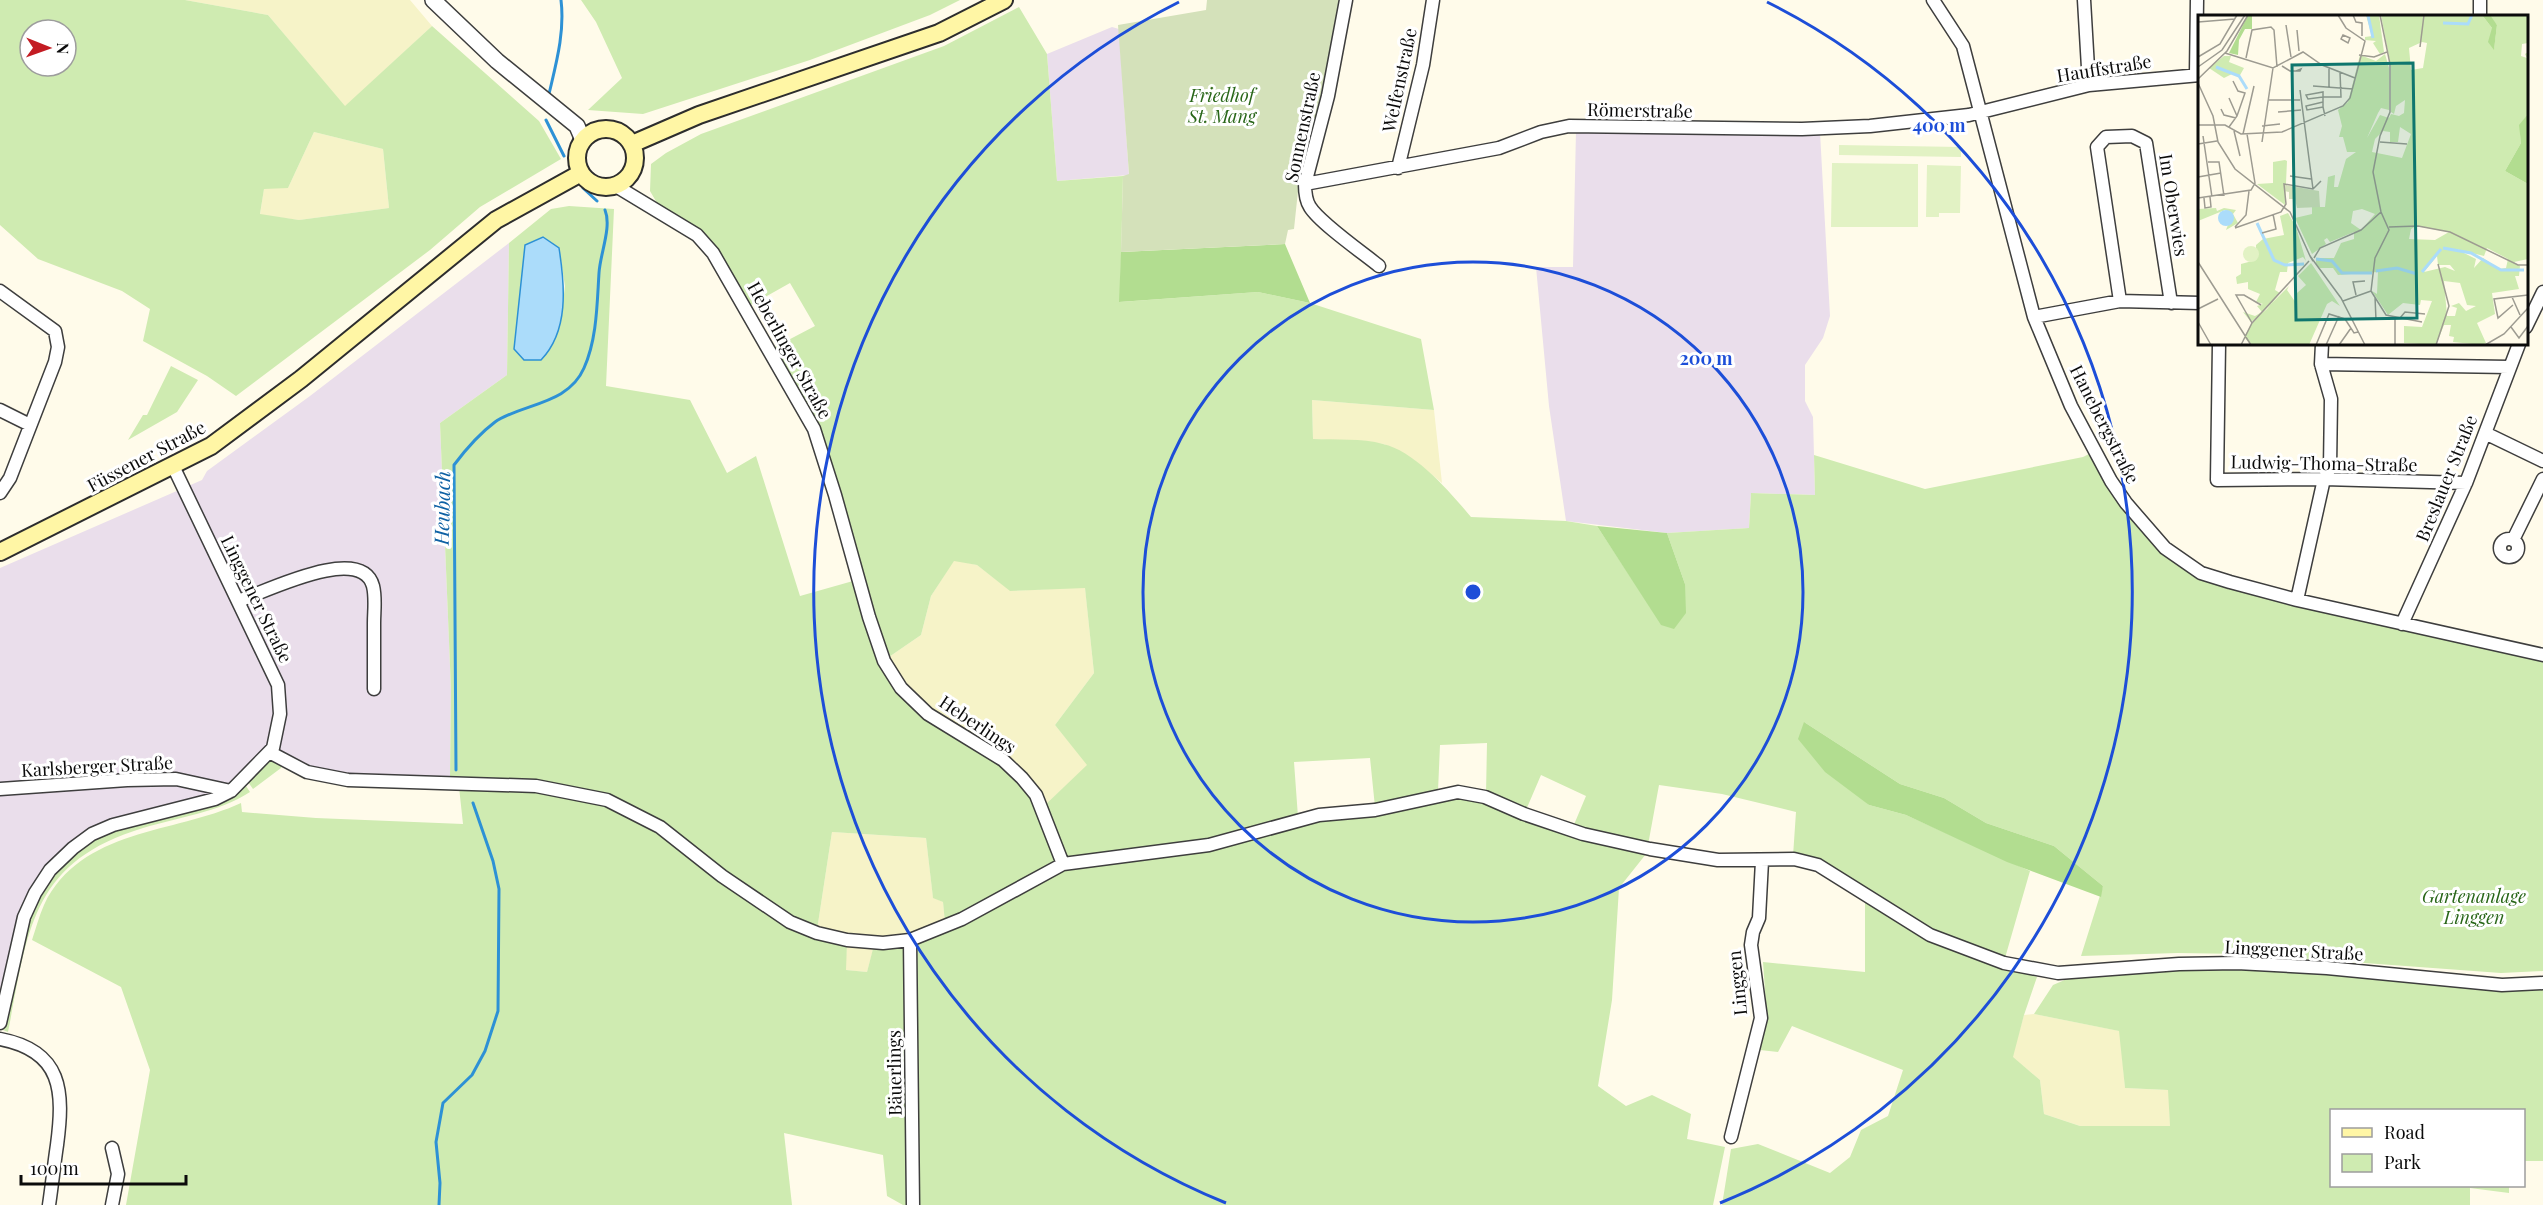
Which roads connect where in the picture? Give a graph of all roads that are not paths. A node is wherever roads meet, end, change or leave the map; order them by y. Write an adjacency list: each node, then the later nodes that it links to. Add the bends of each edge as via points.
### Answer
1 (433, 0): 11 (street, via 497,61 577,126)
2 (1004, 0): 12 (main road, via 939,33 699,115)
3 (1346, 0): 15 (street, Sonnenstraße, via 1328,96)
4 (1433, 0): 13 (street, Welfenstraße, via 1423,65)
5 (1933, 0): 10 (street, Hanebergstraße, via 1964,46)
6 (2084, 0): 9 (street)
7 (2197, 0): 8 (street)
8 (2198, 75): 9 (street, Hauffstraße)
9 (2089, 85): 10 (street, Hauffstraße)
10 (1981, 112): 13 (street, Römerstraße, via 1920,122 1802,129 1569,126 1499,148); 23 (street, Hanebergstraße)
11 (583, 140): 12 (main road, via 594,131 610,129); 14 (main road, via 577,156)
12 (632, 144): 16 (main road, via 635,162 630,176)
13 (1398, 168): 15 (street, Römerstraße)
14 (581, 173): 16 (main road, via 590,182); 34 (main road, Füssener Straße, via 496,220 301,379 210,447)
15 (1305, 184): 17 (street, Sonnenstraße, via 1309,206 1318,217)
16 (616, 186): 43 (street, Heberlinger Straße, via 697,235 728,275 814,429)
17 (1379, 266)
18 (0, 291): 31 (street, via 55,330 55,362)
19 (2543, 292): 24 (street)
20 (2120, 301): 21 (street); 21 (street, Im Oberwies, via 2097,147 2106,137 2132,136 2146,143); 23 (street)
21 (2171, 303): 22 (street)
22 (2198, 303)
23 (2034, 317): 41 (street, Hanebergstraße, via 2071,406 2111,481 2165,548 2201,573)
24 (2528, 323)
25 (2219, 345): 35 (street, Ludwig-Thoma-Straße, via 2217,480)
26 (2322, 345): 28 (street)
27 (2519, 345): 29 (street, Breslauer Straße)
28 (2321, 364): 29 (street); 35 (street, via 2331,399 2330,468)
29 (2509, 367): 32 (street, Breslauer Straße)
30 (0, 410): 31 (street)
31 (30, 424): 38 (street, via 10,478)
32 (2485, 433): 33 (street); 37 (street, Breslauer Straße)
33 (2543, 461)
34 (173, 466): 40 (main road, Füssener Straße); 42 (street, Linggener Straße)
35 (2324, 479): 37 (street, Ludwig-Thoma-Straße); 41 (street)
36 (2543, 479): 39 (street)
37 (2466, 483): 44 (street, Breslauer Straße)
38 (0, 493)
39 (2513, 540)
40 (0, 552)
41 (2297, 600): 44 (street, Hanebergstraße)
42 (238, 601): 46 (street, via 316,572 343,568 362,571 375,594); 47 (street, Linggener Straße, via 278,685 280,714)
43 (868, 617): 51 (street, Heberlings, via 884,661 903,691 928,714 1003,760 1036,795)
44 (2402, 624): 45 (street, Hanebergstraße)
45 (2543, 655)
46 (374, 689)
47 (271, 753): 49 (street); 52 (street, via 306,771 342,779 536,786 607,800 660,827 790,922 847,940)
48 (0, 789): 49 (street, Karlsberger Straße, via 177,779)
49 (231, 791): 54 (street, via 215,799 113,825 73,848 34,893)
50 (1762, 861): 51 (street, Linggener Straße, via 1718,860 1583,834 1485,797 1458,792 1375,810 1319,815 1209,845); 53 (street, Linggener Straße, via 1794,859 1818,865 1930,935 2004,963 2042,971 2237,963 2502,985); 57 (street, Linggen, via 1759,918 1751,945 1761,1018)
51 (1063, 864): 52 (street, via 962,919)
52 (910, 940): 61 (street, Bäuerlings)
53 (2543, 983)
54 (4, 985): 55 (street)
55 (0, 1023)
56 (0, 1039): 59 (street, via 18,1042 39,1055 56,1076 61,1111)
57 (1731, 1137)
58 (112, 1148): 60 (street, via 118,1174)
59 (52, 1204)
60 (111, 1205)
61 (913, 1205)

